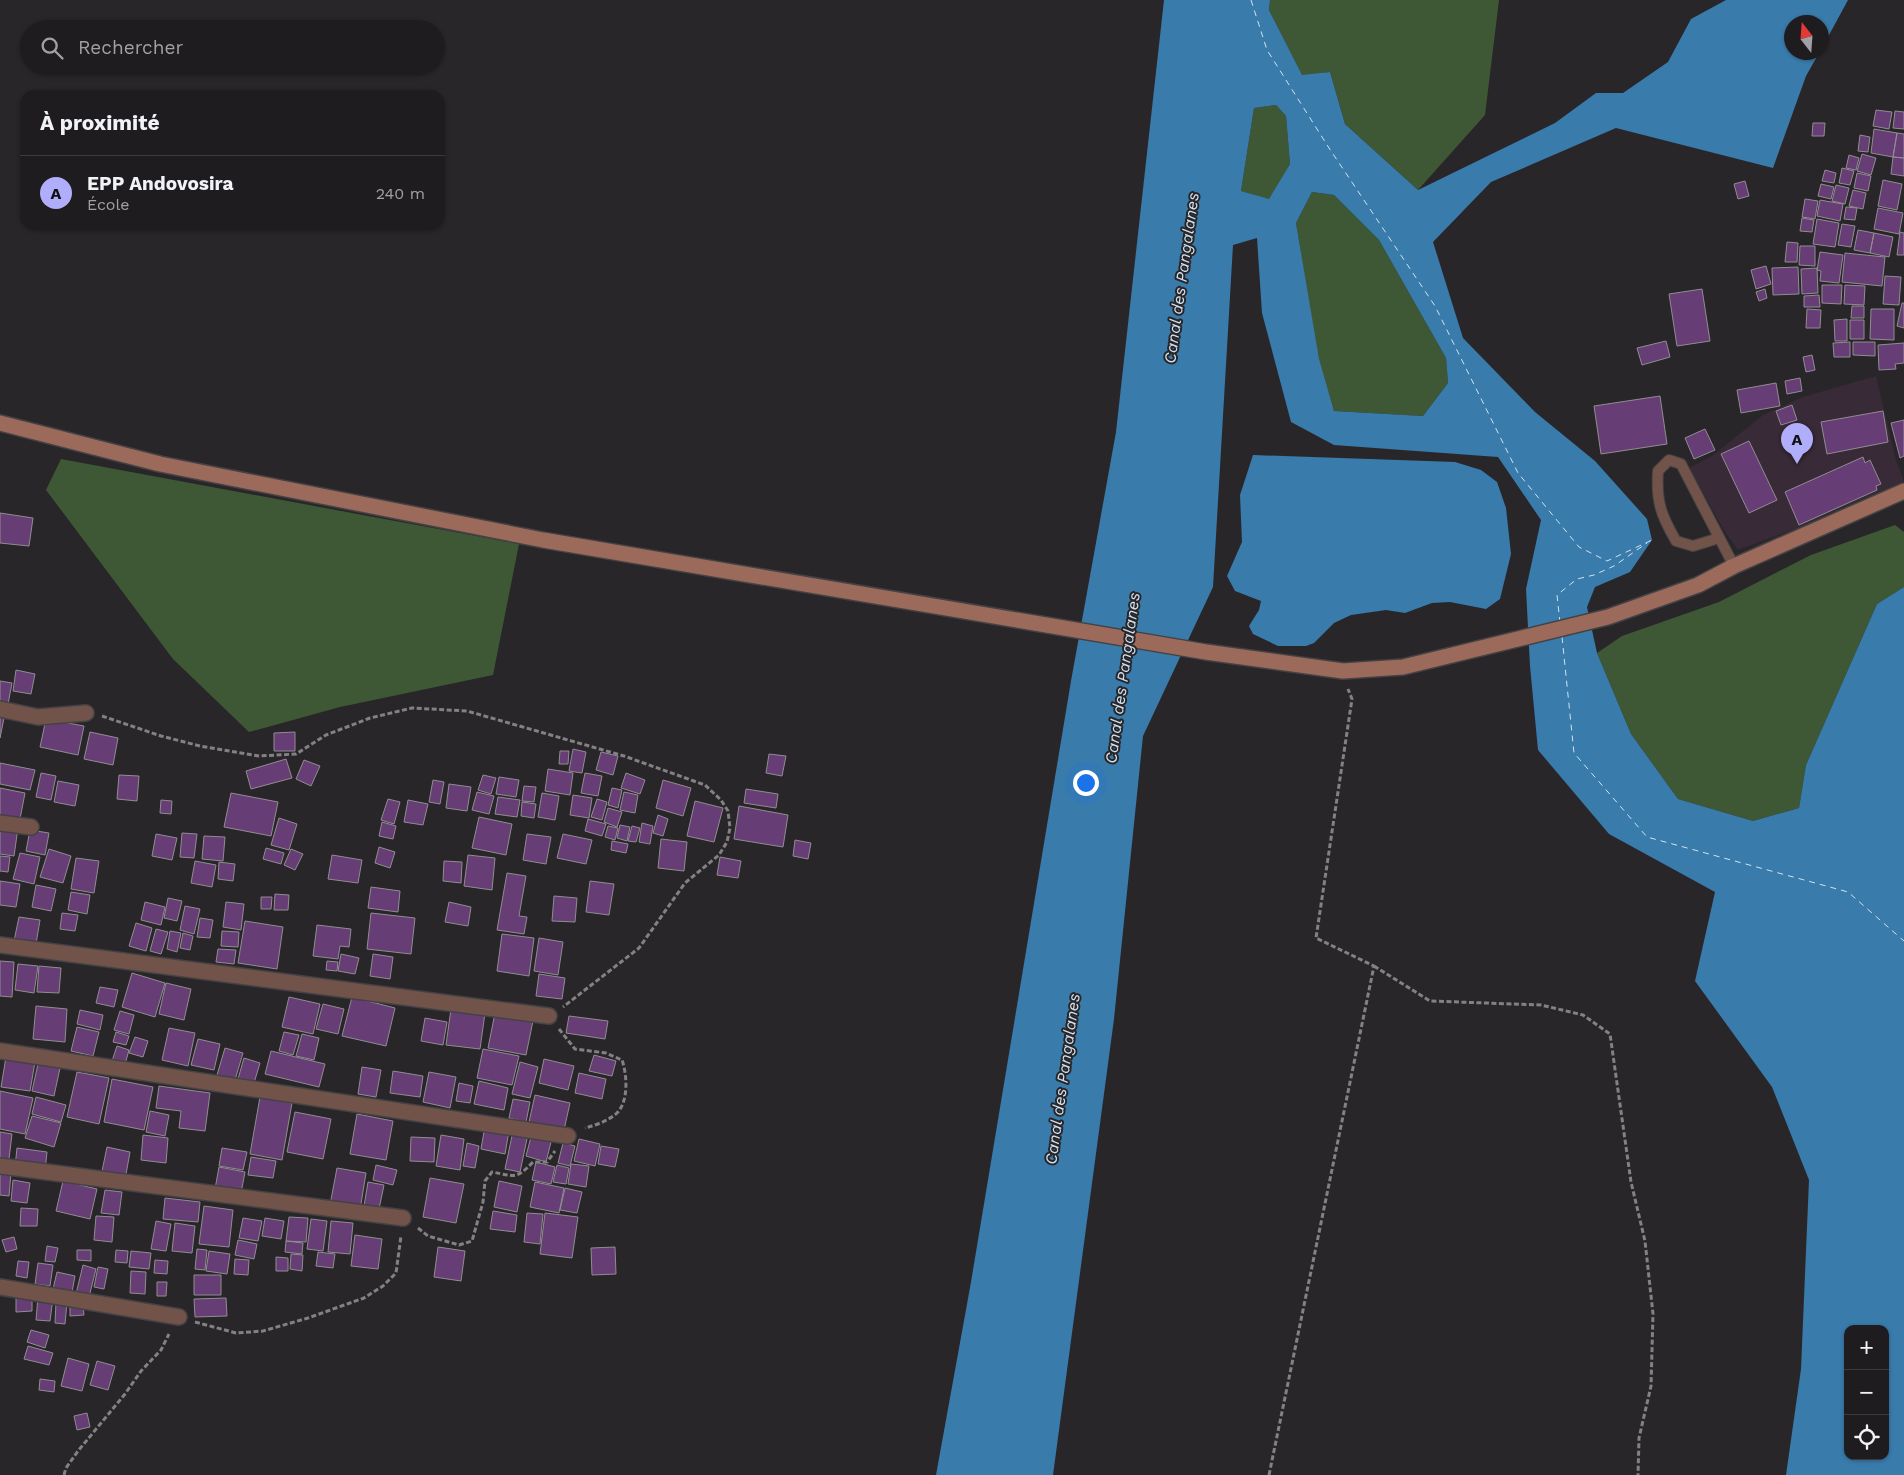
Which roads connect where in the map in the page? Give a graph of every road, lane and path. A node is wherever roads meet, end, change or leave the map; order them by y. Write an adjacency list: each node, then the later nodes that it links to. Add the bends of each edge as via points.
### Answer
1 (0, 423): 5 (street, via 160,464 543,540 1047,626)
2 (1904, 491): 4 (street)
3 (1719, 538): 3 (lane, via 1681,464 1668,460 1658,471 1657,492 1662,517 1676,541 1693,546); 4 (lane)
4 (1734, 566): 5 (street, via 1698,584 1608,617 1403,667)
5 (1343, 672): 11 (path, via 1352,699 1316,938)
6 (0, 709): 7 (street, via 38,717)
7 (86, 713)
8 (0, 823): 9 (street)
9 (31, 827)
10 (0, 945): 12 (street)
11 (1374, 966): 19 (path); 20 (path, via 1430,1001 1540,1005 1583,1015 1610,1034 1631,1182 1645,1241 1652,1314 1651,1386 1639,1438)
12 (549, 1016)
13 (0, 1051): 14 (street)
14 (568, 1136)
15 (0, 1166): 16 (street)
16 (403, 1218)
17 (0, 1287): 18 (street)
18 (179, 1317)
19 (1269, 1475)
20 (1638, 1475)

